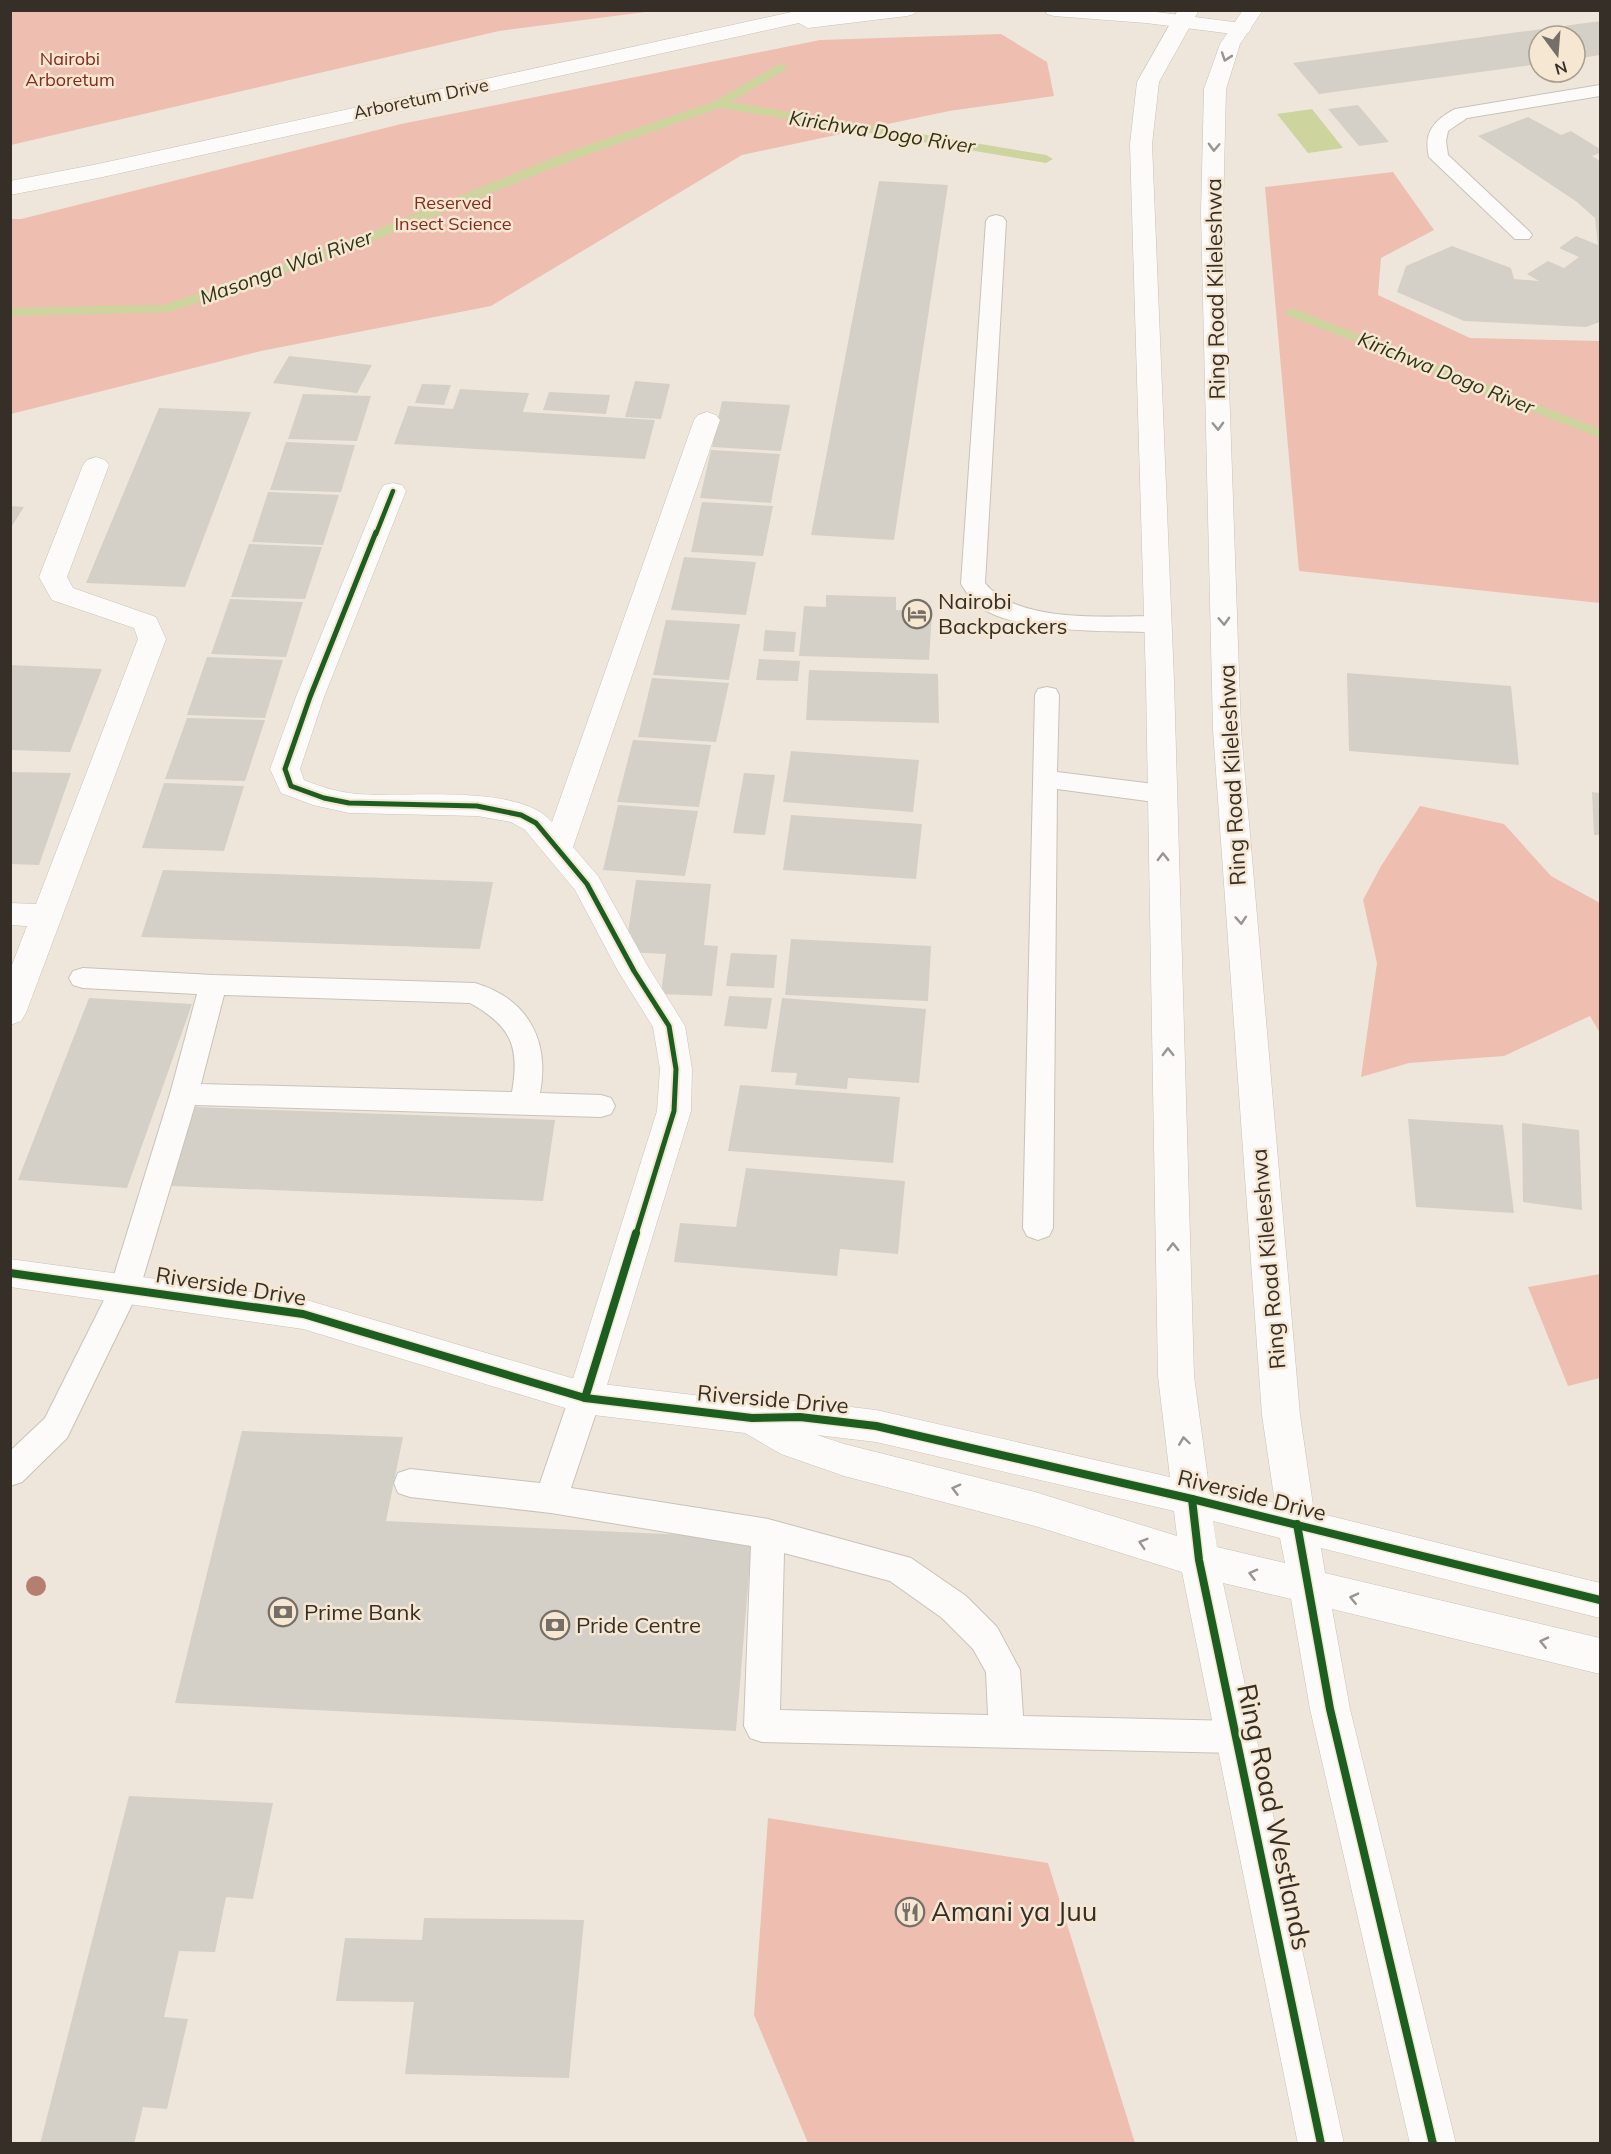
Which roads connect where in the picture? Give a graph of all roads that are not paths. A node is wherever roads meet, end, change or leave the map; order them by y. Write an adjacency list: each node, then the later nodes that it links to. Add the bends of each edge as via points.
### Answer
1 (831, 10): 7 (street, Arboretum Drive)
2 (907, 10): 7 (street)
3 (1054, 10): 5 (street)
4 (1252, 10): 6 (street, Ring Road Kileleshwa)
5 (1185, 16): 6 (street); 15 (street, via 1148,82 1142,144)
6 (1241, 29): 37 (street, Ring Road Kileleshwa, one-way to 37, via 1230,44 1215,89 1212,213 1227,730 1281,1415)
7 (735, 31): 9 (street, Arboretum Drive)
8 (1600, 91): 11 (lane, via 1462,113 1445,121 1438,132 1435,144 1439,157)
9 (10, 188)
10 (996, 221): 15 (lane, via 973,584 982,598 1025,616)
11 (1522, 235)
12 (707, 420): 19 (street)
13 (96, 465): 21 (street, via 53,577 62,594 146,623 152,639)
14 (393, 491): 19 (street, via 285,769 291,786 319,798 357,804 513,811 527,815)
15 (1158, 624): 18 (street)
16 (1047, 695): 17 (lane)
17 (1044, 778): 18 (lane); 28 (lane)
18 (1162, 794): 36 (street, one-way to 18, via 1176,1376)
19 (558, 848): 31 (street, via 587,884 669,1026 676,1069 674,1111)
20 (10, 914): 21 (street)
21 (47, 916): 24 (street)
22 (82, 978): 23 (lane)
23 (213, 985): 25 (lane); 26 (lane, via 475,993 494,1002 526,1037 531,1073)
24 (10, 1013)
25 (184, 1094): 26 (lane); 30 (lane)
26 (524, 1104): 27 (lane)
27 (601, 1106)
28 (1038, 1228)
29 (10, 1273): 30 (street, Riverside Drive)
30 (124, 1288): 31 (street, Riverside Drive, via 303,1314); 33 (lane, via 56,1428)
31 (585, 1398): 32 (street, Riverside Drive); 35 (lane)
32 (752, 1418): 36 (street, Riverside Drive, via 800,1417 876,1426); 39 (street, Riverside Drive, one-way to 32, via 1035,1509 844,1460 794,1443)
33 (10, 1472)
34 (410, 1483): 35 (lane)
35 (551, 1499): 38 (lane)
36 (1192, 1499): 37 (street, Riverside Drive); 39 (street, Ring Road Westlands)
37 (1297, 1524): 40 (street, Ring Road Kileleshwa); 41 (street, Riverside Drive)
38 (768, 1534): 43 (lane, via 899,1569 954,1607 985,1638 1003,1670); 43 (lane, via 762,1726)
39 (1199, 1560): 40 (street, Riverside Drive, one-way to 39); 44 (street, Ring Road Westlands)
40 (1307, 1587): 42 (street, Riverside Drive, one-way to 40); 46 (street, via 1330,1709)
41 (1600, 1600)
42 (1600, 1656)
43 (1006, 1733): 44 (lane)
44 (1236, 1737): 45 (street, Ring Road Westlands)
45 (1321, 2144)
46 (1433, 2144)

